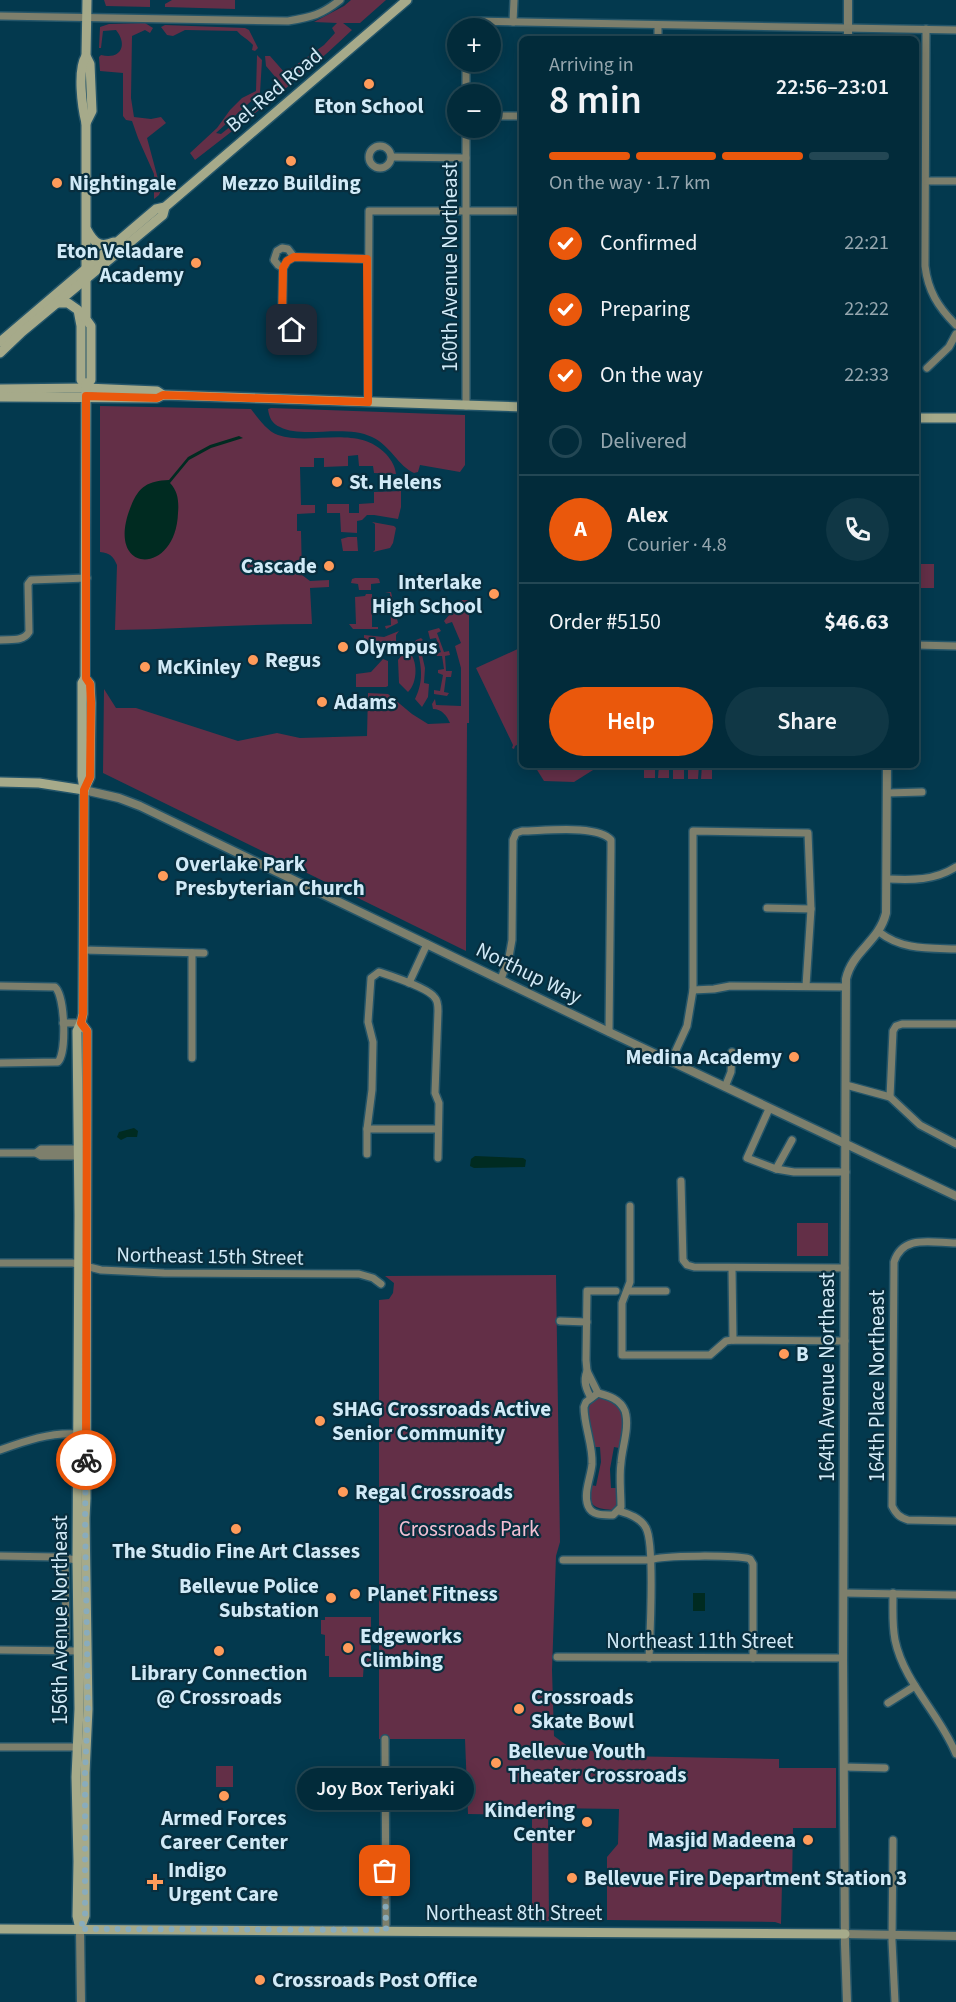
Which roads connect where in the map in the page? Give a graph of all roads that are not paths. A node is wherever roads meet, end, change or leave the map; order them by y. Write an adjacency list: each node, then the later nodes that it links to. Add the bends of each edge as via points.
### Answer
1 (87, 0): 7 (main road, 156th Avenue Northeast)
2 (340, 0): 7 (street, via 325,12 288,21)
3 (407, 0): 23 (main road, Bel-Red Road)
4 (514, 0): 9 (street)
5 (848, 0): 11 (street)
6 (0, 16): 7 (street)
7 (87, 17): 26 (main road, 156th Avenue Northeast, via 86,56 81,63 86,123)
8 (501, 22): 9 (street)
9 (513, 22): 10 (street)
10 (658, 25): 11 (street); 14 (street)
11 (848, 27): 12 (street); 15 (street)
12 (926, 29): 13 (street); 21 (street)
13 (956, 30)
14 (658, 36)
15 (848, 36)
16 (501, 116): 17 (street)
17 (519, 116)
18 (466, 138): 20 (street, 160th Avenue Northeast)
19 (392, 157): 20 (street)
20 (466, 158): 25 (street, 160th Avenue Northeast)
21 (926, 181): 22 (street); 35 (street, via 927,282 939,306)
22 (956, 181)
23 (165, 207): 27 (main road, Bel-Red Road, via 156,209); 32 (main road, Bel-Red Road, via 163,215)
24 (519, 211): 25 (street)
25 (467, 212): 29 (street, via 369,211); 45 (street, 160th Avenue Northeast)
26 (86, 227): 27 (main road, via 99,244); 31 (main road, 156th Avenue Northeast)
27 (119, 240): 31 (main road, Bel-Red Road)
28 (294, 257): 29 (street); 30 (street); 30 (street, via 285,248 277,251 274,260)
29 (367, 259): 44 (street)
30 (285, 265): 36 (street)
31 (86, 268): 32 (main road, 156th Avenue Northeast); 38 (main road, Bel-Red Road)
32 (86, 279): 33 (main road, Bel-Red Road); 34 (main road, 156th Avenue Northeast)
33 (57, 303): 34 (main road, via 76,306); 39 (main road, Bel-Red Road)
34 (83, 323): 42 (main road, 156th Avenue Northeast, via 81,381)
35 (956, 325)
36 (284, 330)
37 (956, 334): 40 (street, via 949,347)
38 (0, 342)
39 (0, 353)
40 (927, 368)
41 (0, 389): 42 (main road)
42 (86, 390): 43 (main road); 44 (main road); 49 (main road, 156th Avenue Northeast)
43 (0, 397)
44 (368, 402): 45 (main road)
45 (466, 406): 46 (main road)
46 (519, 407)
47 (919, 418): 48 (main road)
48 (956, 418)
49 (87, 578): 50 (street, via 31,580 29,632 22,639); 55 (main road, 156th Avenue Northeast, via 86,678 82,683)
50 (0, 640)
51 (919, 645): 52 (street)
52 (956, 646)
53 (887, 768): 57 (street, 164th Avenue Northeast)
54 (0, 782): 55 (main road)
55 (84, 790): 63 (street, Northup Way, via 140,806); 65 (main road, 156th Avenue Northeast)
56 (922, 792): 57 (street)
57 (887, 793): 59 (street, 164th Avenue Northeast)
58 (956, 867): 59 (street, via 936,877)
59 (887, 879): 62 (street, 164th Avenue Northeast, via 886,913)
60 (767, 909): 61 (street)
61 (811, 909): 71 (street); 73 (street, via 808,833 693,831)
62 (879, 932): 64 (street, via 904,945); 72 (street, 164th Avenue Northeast, via 852,964)
63 (427, 944): 68 (street, Northup Way); 69 (street)
64 (956, 949)
65 (83, 950): 66 (street); 75 (main road, 156th Avenue Northeast)
66 (192, 953): 67 (street); 79 (street)
67 (204, 953)
68 (501, 979): 77 (street, Northup Way); 77 (street, via 511,948 516,833 599,832 609,838 611,849)
69 (409, 983): 86 (street, via 379,972 371,978 368,1022 373,1042 372,1090); 87 (street, via 434,995 438,1004)
70 (0, 986): 74 (street, via 55,987 61,996)
71 (806, 986): 72 (street); 73 (street)
72 (846, 987): 82 (street, 164th Avenue Northeast)
73 (693, 990): 80 (street, via 687,1026)
74 (63, 1023): 75 (street); 81 (street, via 62,1057 58,1062)
75 (81, 1023): 91 (main road, 156th Avenue Northeast, via 77,1031); 102 (main road, 156th Avenue Northeast, via 87,1031)
76 (956, 1024): 84 (street, via 896,1026)
77 (609, 1032): 80 (street, Northup Way)
78 (732, 1052): 83 (street)
79 (192, 1058)
80 (671, 1061): 83 (street, Northup Way)
81 (0, 1063)
82 (846, 1085): 84 (street); 90 (street, 164th Avenue Northeast)
83 (725, 1087): 85 (street, Northup Way)
84 (890, 1097): 89 (street, via 927,1130)
85 (769, 1109): 90 (street, Northup Way); 95 (street, via 747,1158)
86 (367, 1129): 87 (street); 93 (street)
87 (438, 1129): 94 (street)
88 (792, 1140): 95 (street)
89 (956, 1144)
90 (846, 1145): 96 (street, 164th Avenue Northeast); 98 (street, Northup Way)
91 (78, 1152): 92 (street, via 41,1149 36,1153); 102 (main road, 156th Avenue Northeast)
92 (0, 1153)
93 (367, 1154)
94 (438, 1158)
95 (776, 1169): 96 (street)
96 (846, 1172): 104 (street, 164th Avenue Northeast)
97 (681, 1181): 103 (street, via 683,1260 694,1267)
98 (956, 1196)
99 (630, 1206): 107 (street)
100 (956, 1243): 119 (street, 164th Place Northeast, via 910,1243 901,1247 894,1262 892,1506 900,1517 914,1521)
101 (0, 1263): 102 (street, Northeast 15th Street)
102 (82, 1266): 105 (street, Northeast 15th Street, via 164,1273 359,1274); 116 (main road, 156th Avenue Northeast); 145 (main road, 156th Avenue Northeast, via 88,1709 85,1916)
103 (732, 1268): 104 (street); 111 (street)
104 (845, 1268): 112 (street, 164th Avenue Northeast)
105 (381, 1284)
106 (616, 1291): 110 (street, via 587,1291)
107 (628, 1291): 108 (street); 111 (street, via 622,1303 622,1355 710,1355)
108 (666, 1291)
109 (560, 1321): 110 (street)
110 (587, 1322): 113 (street)
111 (733, 1340): 112 (street)
112 (845, 1341): 125 (street, 164th Avenue Northeast)
113 (587, 1371): 114 (street); 115 (street, via 584,1377)
114 (598, 1393): 115 (street); 118 (street, via 616,1399 626,1415)
115 (591, 1398): 118 (street, via 586,1402 584,1415 592,1463 588,1506 599,1515)
116 (78, 1434): 117 (street, via 40,1437); 122 (main road, 156th Avenue Northeast)
117 (0, 1450)
118 (619, 1511): 124 (street, via 645,1526)
119 (956, 1521)
120 (0, 1556): 121 (street)
121 (65, 1559): 122 (street); 128 (street)
122 (77, 1560): 130 (main road, 156th Avenue Northeast)
123 (562, 1560): 124 (street)
124 (650, 1560): 132 (street); 133 (street, via 750,1559)
125 (844, 1593): 126 (street); 134 (street, 164th Avenue Northeast)
126 (894, 1593): 127 (street); 135 (street, via 895,1640)
127 (956, 1595)
128 (66, 1638)
129 (0, 1650): 130 (street)
130 (79, 1651): 139 (main road, 156th Avenue Northeast)
131 (557, 1657): 132 (street, Northeast 11th Street)
132 (649, 1658): 133 (street, Northeast 11th Street)
133 (753, 1658): 134 (street, Northeast 11th Street)
134 (843, 1658): 141 (street, 164th Avenue Northeast)
135 (915, 1686): 136 (street); 140 (street)
136 (888, 1703)
137 (385, 1739): 146 (street)
138 (0, 1747): 139 (street)
139 (77, 1747): 145 (main road, 156th Avenue Northeast)
140 (956, 1754)
141 (844, 1767): 142 (street); 147 (street, 164th Avenue Northeast)
142 (885, 1768)
143 (893, 1840): 148 (street)
144 (0, 1929): 145 (main road, Northeast 8th Street)
145 (80, 1929): 146 (main road, Northeast 8th Street); 150 (street, 156th Avenue Northeast)
146 (386, 1930): 147 (main road, Northeast 8th Street)
147 (845, 1934): 148 (street, Northeast 8th Street); 151 (street, 164th Avenue Northeast)
148 (892, 1935): 149 (street, Northeast 8th Street); 152 (street)
149 (956, 1936)
150 (81, 2002)
151 (847, 2002)
152 (895, 2002)

